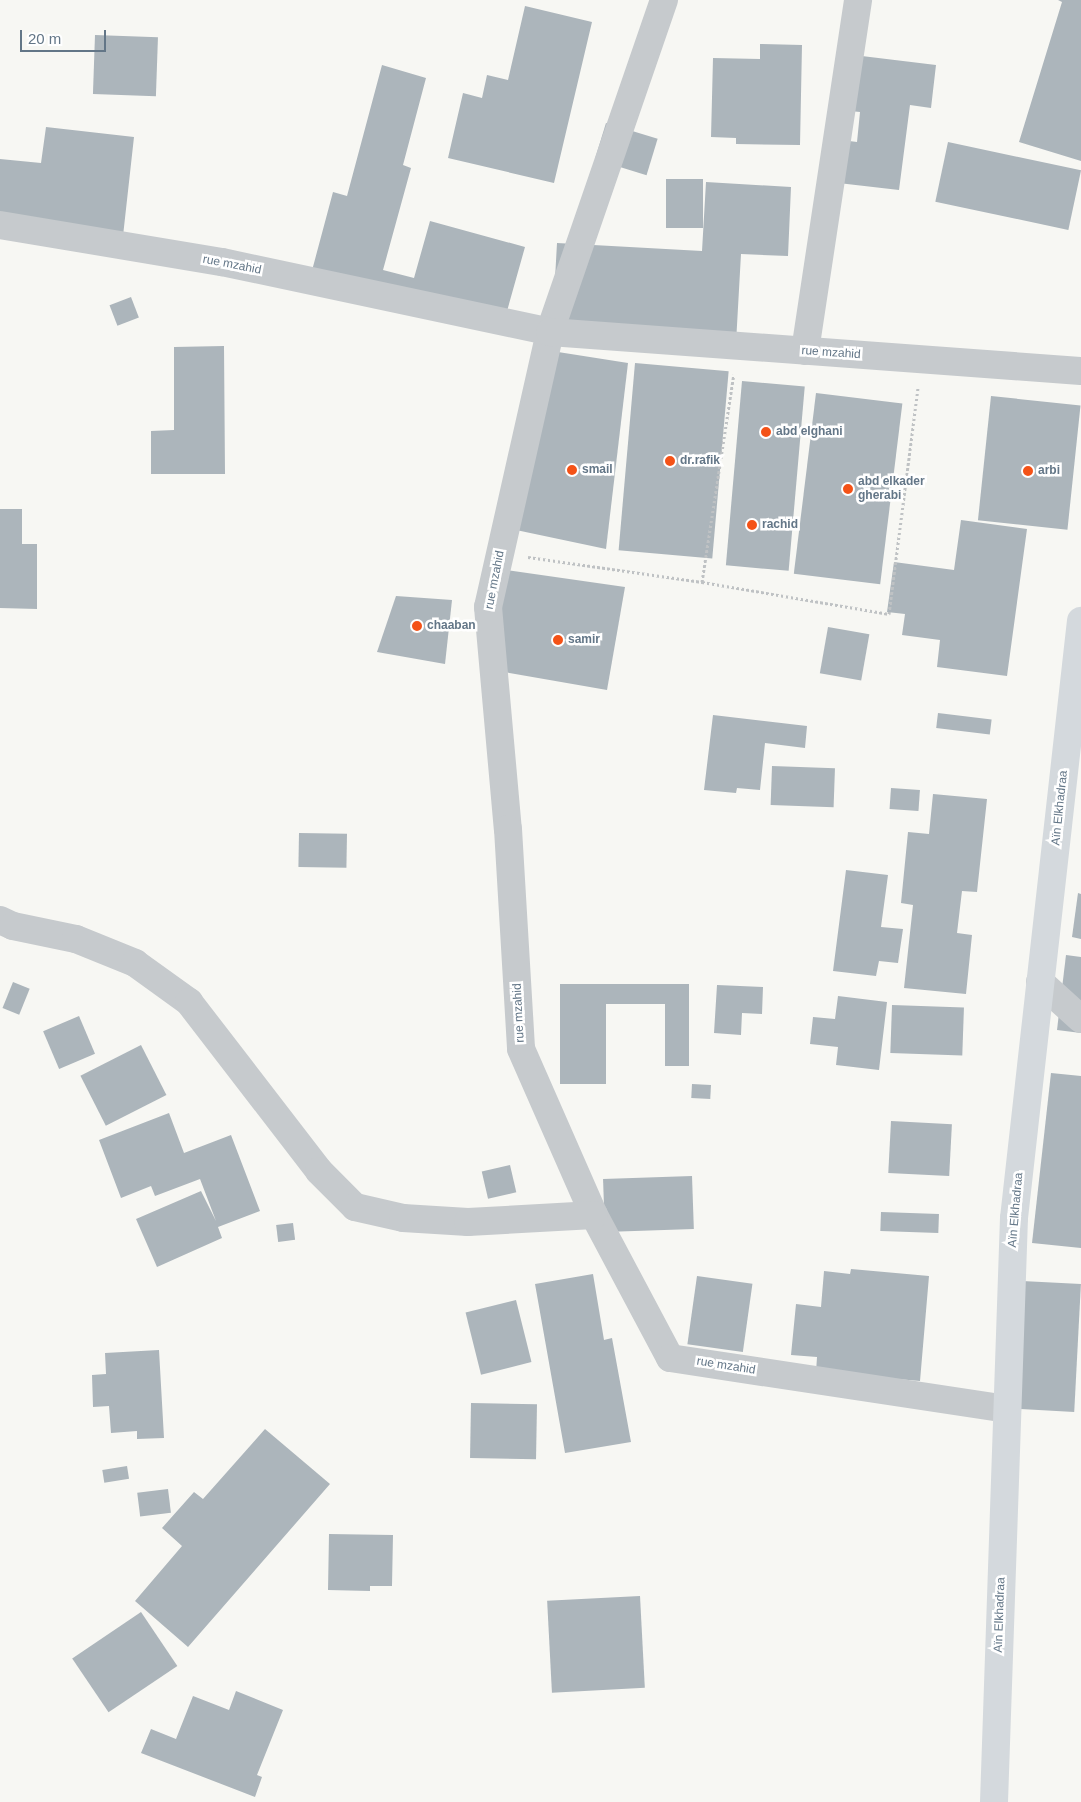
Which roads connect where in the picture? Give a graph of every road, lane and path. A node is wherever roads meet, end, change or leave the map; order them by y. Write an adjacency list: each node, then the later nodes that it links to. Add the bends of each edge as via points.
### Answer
1 (664, 0): 4 (street, rue mzahid)
2 (858, 0): 6 (street)
3 (0, 224): 4 (street, rue mzahid, via 222,262)
4 (550, 332): 5 (street, rue mzahid); 9 (street, rue mzahid)
5 (739, 346): 6 (street, rue mzahid); 10 (path)
6 (805, 351): 7 (street, rue mzahid)
7 (922, 360): 8 (street, rue mzahid); 10 (path, via 888,614)
8 (1081, 372)
9 (500, 552): 10 (path); 15 (street, rue mzahid, via 488,607 508,829 521,1049)
10 (702, 582)
11 (1081, 621): 13 (main road, Aïn Elkhadraa)
12 (0, 920): 15 (street, via 13,926 76,939 135,963 189,1002 319,1171 355,1207 403,1218 468,1222)
13 (1040, 982): 14 (street); 16 (main road, Aïn Elkhadraa, via 1014,1218)
14 (1081, 1018)
15 (594, 1215): 16 (street, rue mzahid, via 670,1358)
16 (1007, 1408): 17 (main road, Aïn Elkhadraa)
17 (994, 1802)

